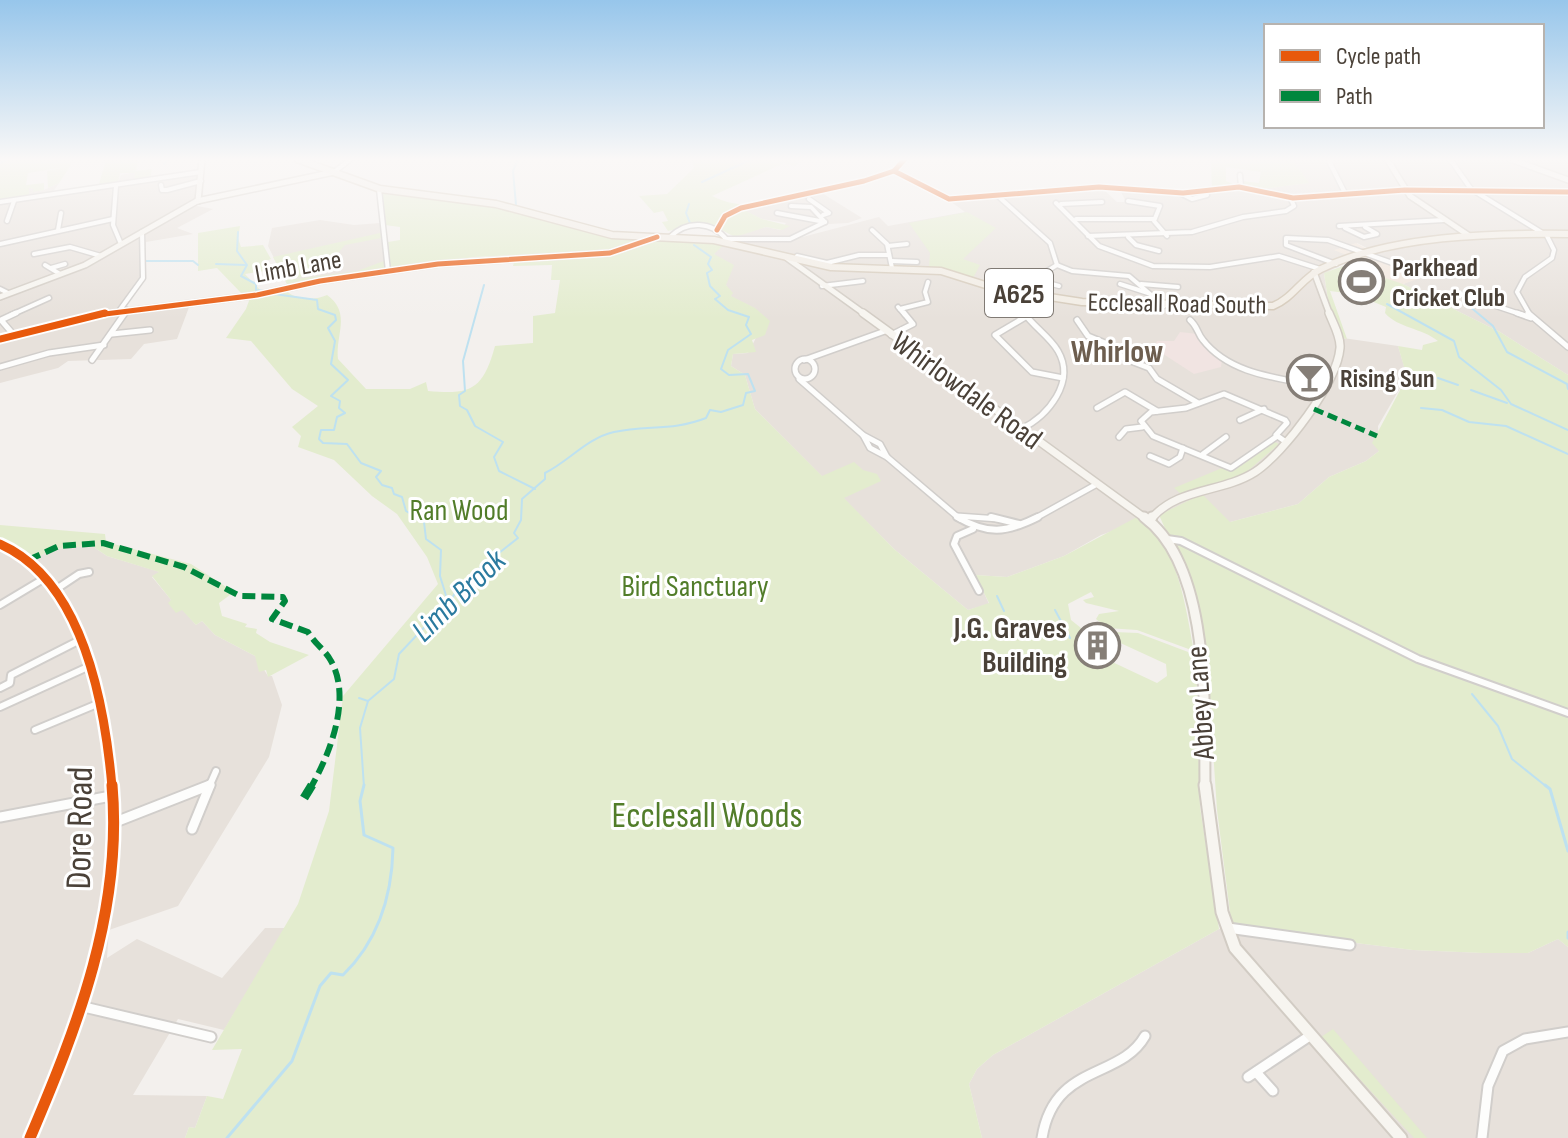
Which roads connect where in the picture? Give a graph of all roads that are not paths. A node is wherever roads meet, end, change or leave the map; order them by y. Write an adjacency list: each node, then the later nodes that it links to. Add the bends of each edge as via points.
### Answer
1 (10, 212): 21 (street)
2 (114, 212): 17 (street)
3 (178, 212): 27 (street)
4 (382, 212): 58 (street)
5 (525, 212): 34 (main road, A625, via 591,230)
6 (818, 212): 16 (street)
7 (828, 212): 16 (street)
8 (1015, 212): 53 (street, via 1047,240)
9 (1068, 212): 18 (street)
10 (1157, 212): 19 (street)
11 (1278, 212): 33 (street)
12 (1434, 212): 20 (street)
13 (1509, 212): 29 (street)
14 (61, 213): 26 (street)
15 (777, 213): 22 (street)
16 (823, 215): 22 (street)
17 (113, 219): 26 (street); 39 (street)
18 (1076, 219): 19 (street); 32 (street)
19 (1154, 219): 33 (street)
20 (1444, 220): 25 (street); 31 (street)
21 (7, 221)
22 (825, 222): 37 (street, via 790,239)
23 (1339, 226): 24 (street)
24 (1345, 227): 25 (street); 25 (street, via 1364,237 1377,234)
25 (1365, 227)
26 (58, 230): 38 (street)
27 (142, 232): 39 (street); 77 (street, via 143,278)
28 (866, 232): 41 (street, via 874,230)
29 (1545, 234): 30 (main road, A625); 31 (main road, A625); 79 (street, via 1554,250 1552,258 1518,286)
30 (1568, 234)
31 (1468, 235): 43 (main road, A625)
32 (1088, 236): 36 (street); 60 (street, via 1113,253 1167,269 1279,256)
33 (1167, 236): 36 (street)
34 (657, 237): 35 (main road, Ecclesall Road South / A625); 58 (street, Limb Lane, via 607,254)
35 (670, 237): 37 (main road, Ecclesall Road South / A625); 37 (street, Ecclesall Road South, via 701,224)
36 (1128, 237): 42 (street)
37 (726, 240): 47 (main road, Ecclesall Road South / A625)
38 (0, 244)
39 (121, 244): 45 (street)
40 (907, 244): 41 (street)
41 (888, 246): 48 (street)
42 (1159, 251)
43 (1369, 253): 51 (main road, A625); 51 (street, via 1318,237 1286,238 1286,245); 54 (street)
44 (34, 254): 45 (street, via 71,247)
45 (101, 256): 59 (street)
46 (800, 256): 48 (street, via 827,263 854,253)
47 (787, 258): 48 (main road, Ecclesall Road South / A625, via 831,267); 66 (street, Whirlowdale Road)
48 (891, 261): 49 (street); 71 (main road, Ecclesall Road South / A625)
49 (917, 262)
50 (65, 264): 55 (street)
51 (1336, 264): 60 (main road, A625)
52 (45, 265): 55 (street)
53 (1057, 265): 56 (street); 57 (street)
54 (1398, 265)
55 (51, 268): 59 (street)
56 (1051, 269): 57 (street); 61 (street)
57 (1068, 270): 65 (street, via 1126,275)
58 (388, 271): 77 (street, Limb Lane, via 257,295)
59 (60, 274): 70 (street)
60 (1318, 274): 76 (main road, Ecclesall Road South / A625, via 1307,277 1291,299 1273,306); 96 (street, via 1341,345)
61 (1034, 279): 67 (street); 71 (street)
62 (928, 281): 83 (street, via 925,292 932,300 899,308 913,324)
63 (859, 282): 66 (street)
64 (1120, 284): 73 (street)
65 (1141, 284): 68 (street); 73 (street)
66 (822, 286): 83 (street, Whirlowdale Road)
67 (1059, 286)
68 (1178, 287)
69 (0, 289): 70 (street)
70 (8, 293): 74 (street)
71 (1019, 293): 76 (main road, Ecclesall Road South / A625); 78 (street)
72 (1457, 293): 79 (street)
73 (1151, 294): 76 (street)
74 (0, 297)
75 (52, 299): 84 (street, via 1,320)
76 (1164, 306)
77 (123, 310): 84 (street, Limb Lane); 85 (street)
78 (1027, 316): 93 (street, via 1055,345); 93 (street, via 995,335 1032,372)
79 (1531, 318): 88 (street)
80 (1077, 320): 97 (street, via 1088,336 1149,368 1157,379)
81 (1190, 320): 96 (street, via 1201,339 1236,368)
82 (150, 330): 85 (street)
83 (888, 333): 89 (street); 103 (street, Whirlowdale Road)
84 (13, 334): 86 (street, Limb Lane)
85 (112, 334): 87 (street)
86 (0, 339)
87 (104, 345): 90 (street); 91 (street)
88 (1568, 347)
89 (815, 359): 92 (street); 94 (street, via 804,360 795,370)
90 (92, 360)
91 (0, 367)
92 (808, 378): 94 (street); 95 (street)
93 (1063, 378): 103 (street, via 1046,414)
94 (799, 379): 95 (street)
95 (805, 385): 112 (street, via 884,447 887,457)
96 (1323, 387): 107 (street, via 1308,419)
97 (1198, 403): 99 (street, via 1224,394); 100 (street)
98 (1097, 408): 100 (street, via 1125,392)
99 (1264, 409): 101 (street); 106 (street, via 1287,421)
100 (1157, 411): 102 (street, via 1141,419)
101 (1240, 420)
102 (1142, 427): 104 (street, via 1126,429); 108 (street)
103 (1021, 429): 111 (street, Whirlowdale Road)
104 (1119, 437)
105 (1226, 437): 109 (street)
106 (1276, 437): 107 (street); 109 (street, via 1231,468)
107 (1286, 442): 113 (street, via 1255,472 1181,497)
108 (1183, 448): 109 (street); 110 (street, via 1169,464)
109 (1203, 454)
110 (1150, 456)
111 (1097, 484): 113 (street, Whirlowdale Road); 114 (street)
112 (957, 516): 114 (street); 115 (street)
113 (1149, 521): 116 (street, Abbey Lane)
114 (1019, 524): 115 (street, via 1000,533)
115 (973, 529): 121 (street, via 957,536 954,544)
116 (1167, 539): 128 (street, via 1181,541 1354,632 1460,678); 136 (street, Abbey Lane, via 1185,583 1201,655 1205,792)
117 (0, 544): 119 (street, Dore Road)
118 (87, 570): 120 (street)
119 (46, 577): 120 (street, Dore Road); 122 (street)
120 (55, 590): 123 (street, Dore Road)
121 (979, 591)
122 (0, 605)
123 (82, 639): 124 (street, Dore Road); 125 (street, via 11,675 10,683)
124 (92, 665): 126 (street, Dore Road); 127 (street)
125 (0, 688)
126 (102, 702): 129 (street); 132 (street, Dore Road)
127 (0, 707)
128 (1568, 713)
129 (35, 730)
130 (216, 771): 131 (street)
131 (210, 785): 134 (street); 135 (street)
132 (111, 796): 133 (street); 134 (street, Dore Road)
133 (0, 817)
134 (111, 823): 138 (street, Dore Road, via 98,947)
135 (192, 829)
136 (1224, 928): 137 (street, via 1340,949); 140 (street, Abbey Lane, via 1235,948)
137 (1350, 945)
138 (84, 1007): 142 (street); 144 (street, Dore Road)
139 (1568, 1032): 147 (street, via 1515,1042 1501,1052 1493,1067)
140 (1311, 1035): 143 (street, via 1252,1075); 146 (street, Abbey Lane)
141 (1145, 1036): 145 (street, via 1138,1048 1061,1094 1047,1114)
142 (211, 1037)
143 (1273, 1091)
144 (30, 1138)
145 (1042, 1138)
146 (1401, 1138)
147 (1482, 1138)

